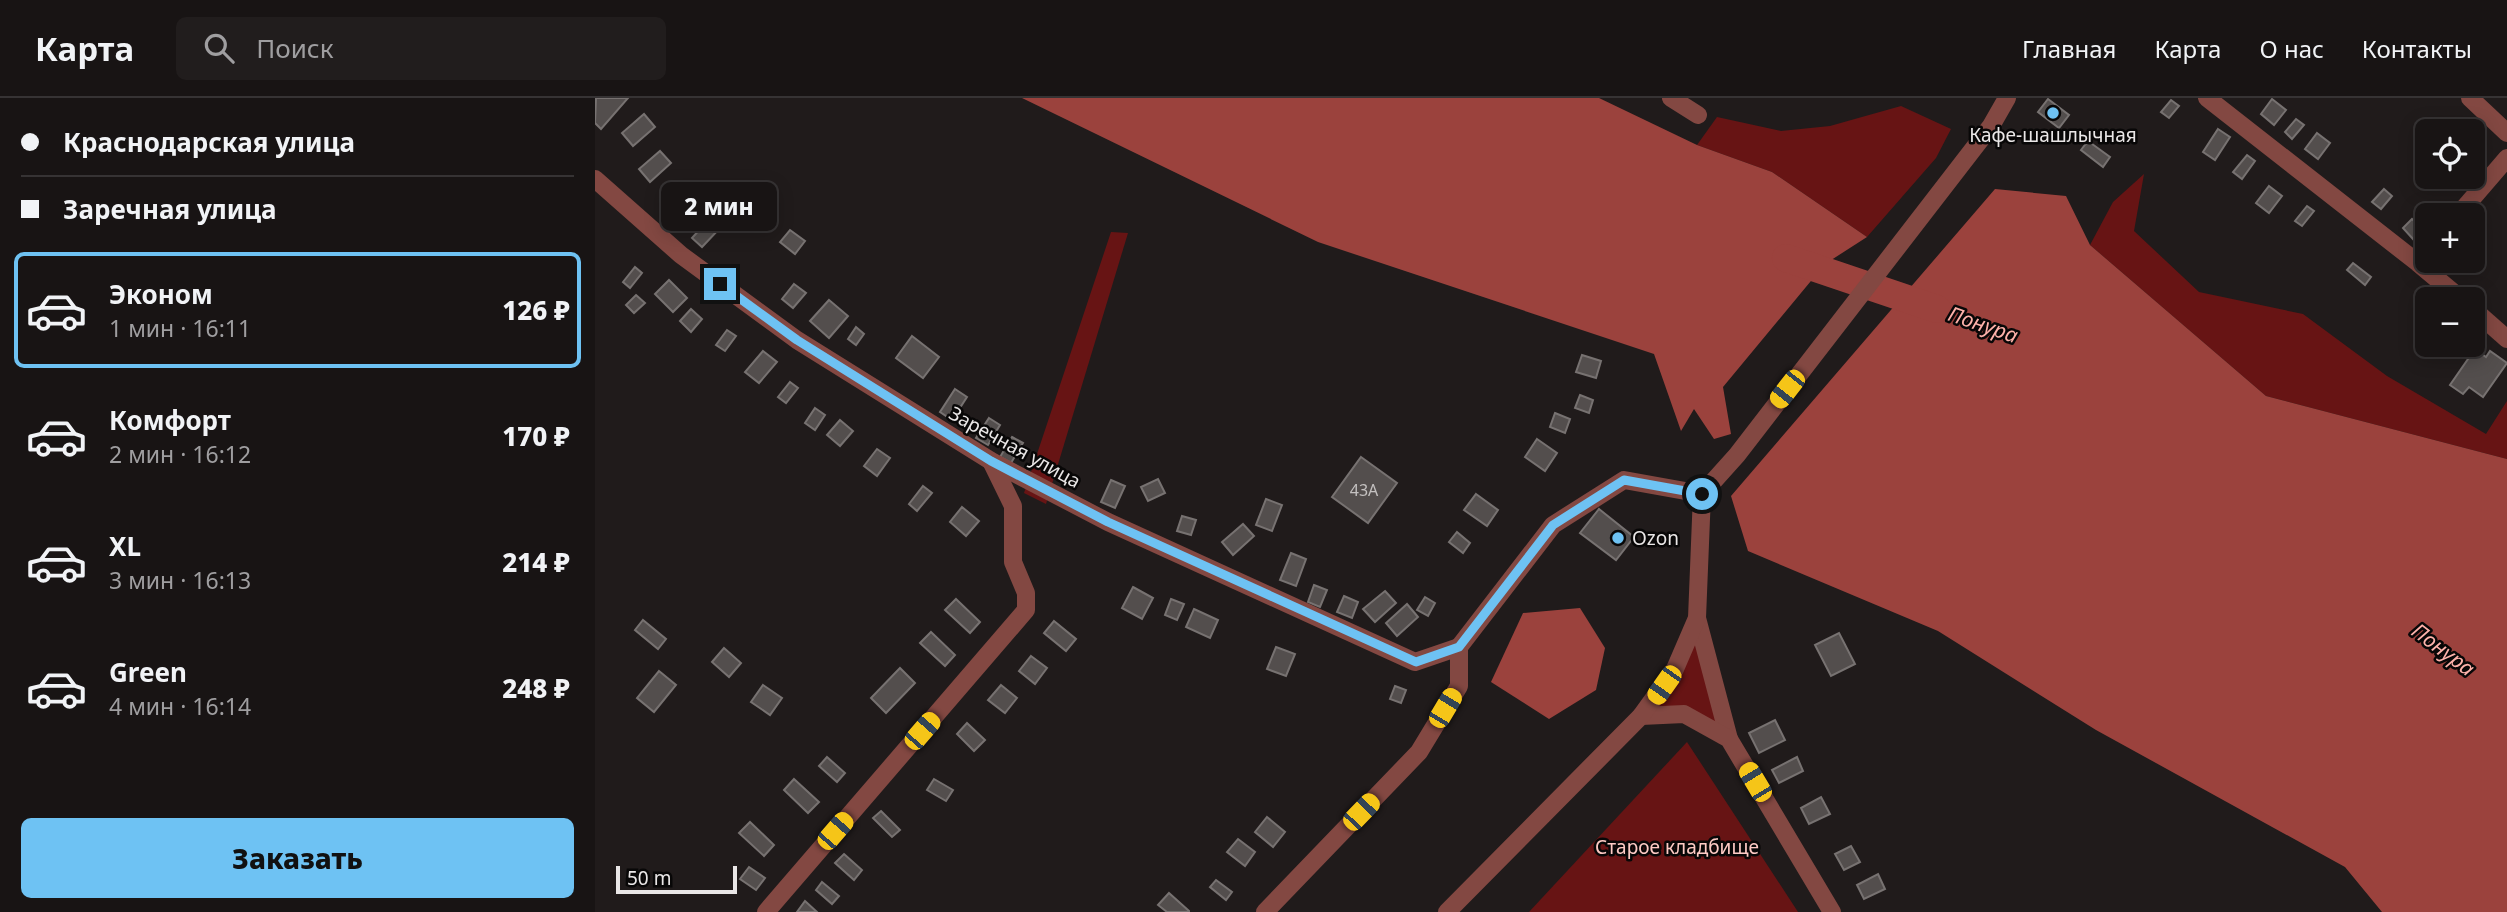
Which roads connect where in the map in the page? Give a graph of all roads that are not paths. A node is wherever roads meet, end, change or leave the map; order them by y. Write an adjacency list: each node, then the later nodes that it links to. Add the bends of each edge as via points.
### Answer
1 (1671, 98): 6 (street)
2 (2007, 98): 7 (street)
3 (2021, 98): 7 (street)
4 (2207, 98): 12 (street)
5 (2470, 98): 8 (street)
6 (1698, 115)
7 (1991, 126): 18 (street)
8 (2507, 133)
9 (2507, 158): 11 (street)
10 (595, 179): 17 (street, Заречная улица, via 681,255 797,340)
11 (2468, 203)
12 (2415, 251)
13 (2437, 273): 14 (street)
14 (2450, 287)
15 (2485, 320): 16 (street)
16 (2507, 339)
17 (991, 461): 20 (street, Заречная улица, via 1108,522 1416,662); 23 (street, via 1013,506 1013,562 1026,593 1026,610)
18 (1702, 494): 19 (street); 20 (street, via 1624,480 1553,525)
19 (1697, 618): 21 (street, via 1675,669); 22 (street)
20 (1459, 647): 24 (street, via 1459,686 1419,752)
21 (1641, 716): 22 (street, via 1683,714); 25 (street)
22 (1729, 739): 26 (street)
23 (766, 912)
24 (1265, 912)
25 (1447, 912)
26 (1832, 912)

